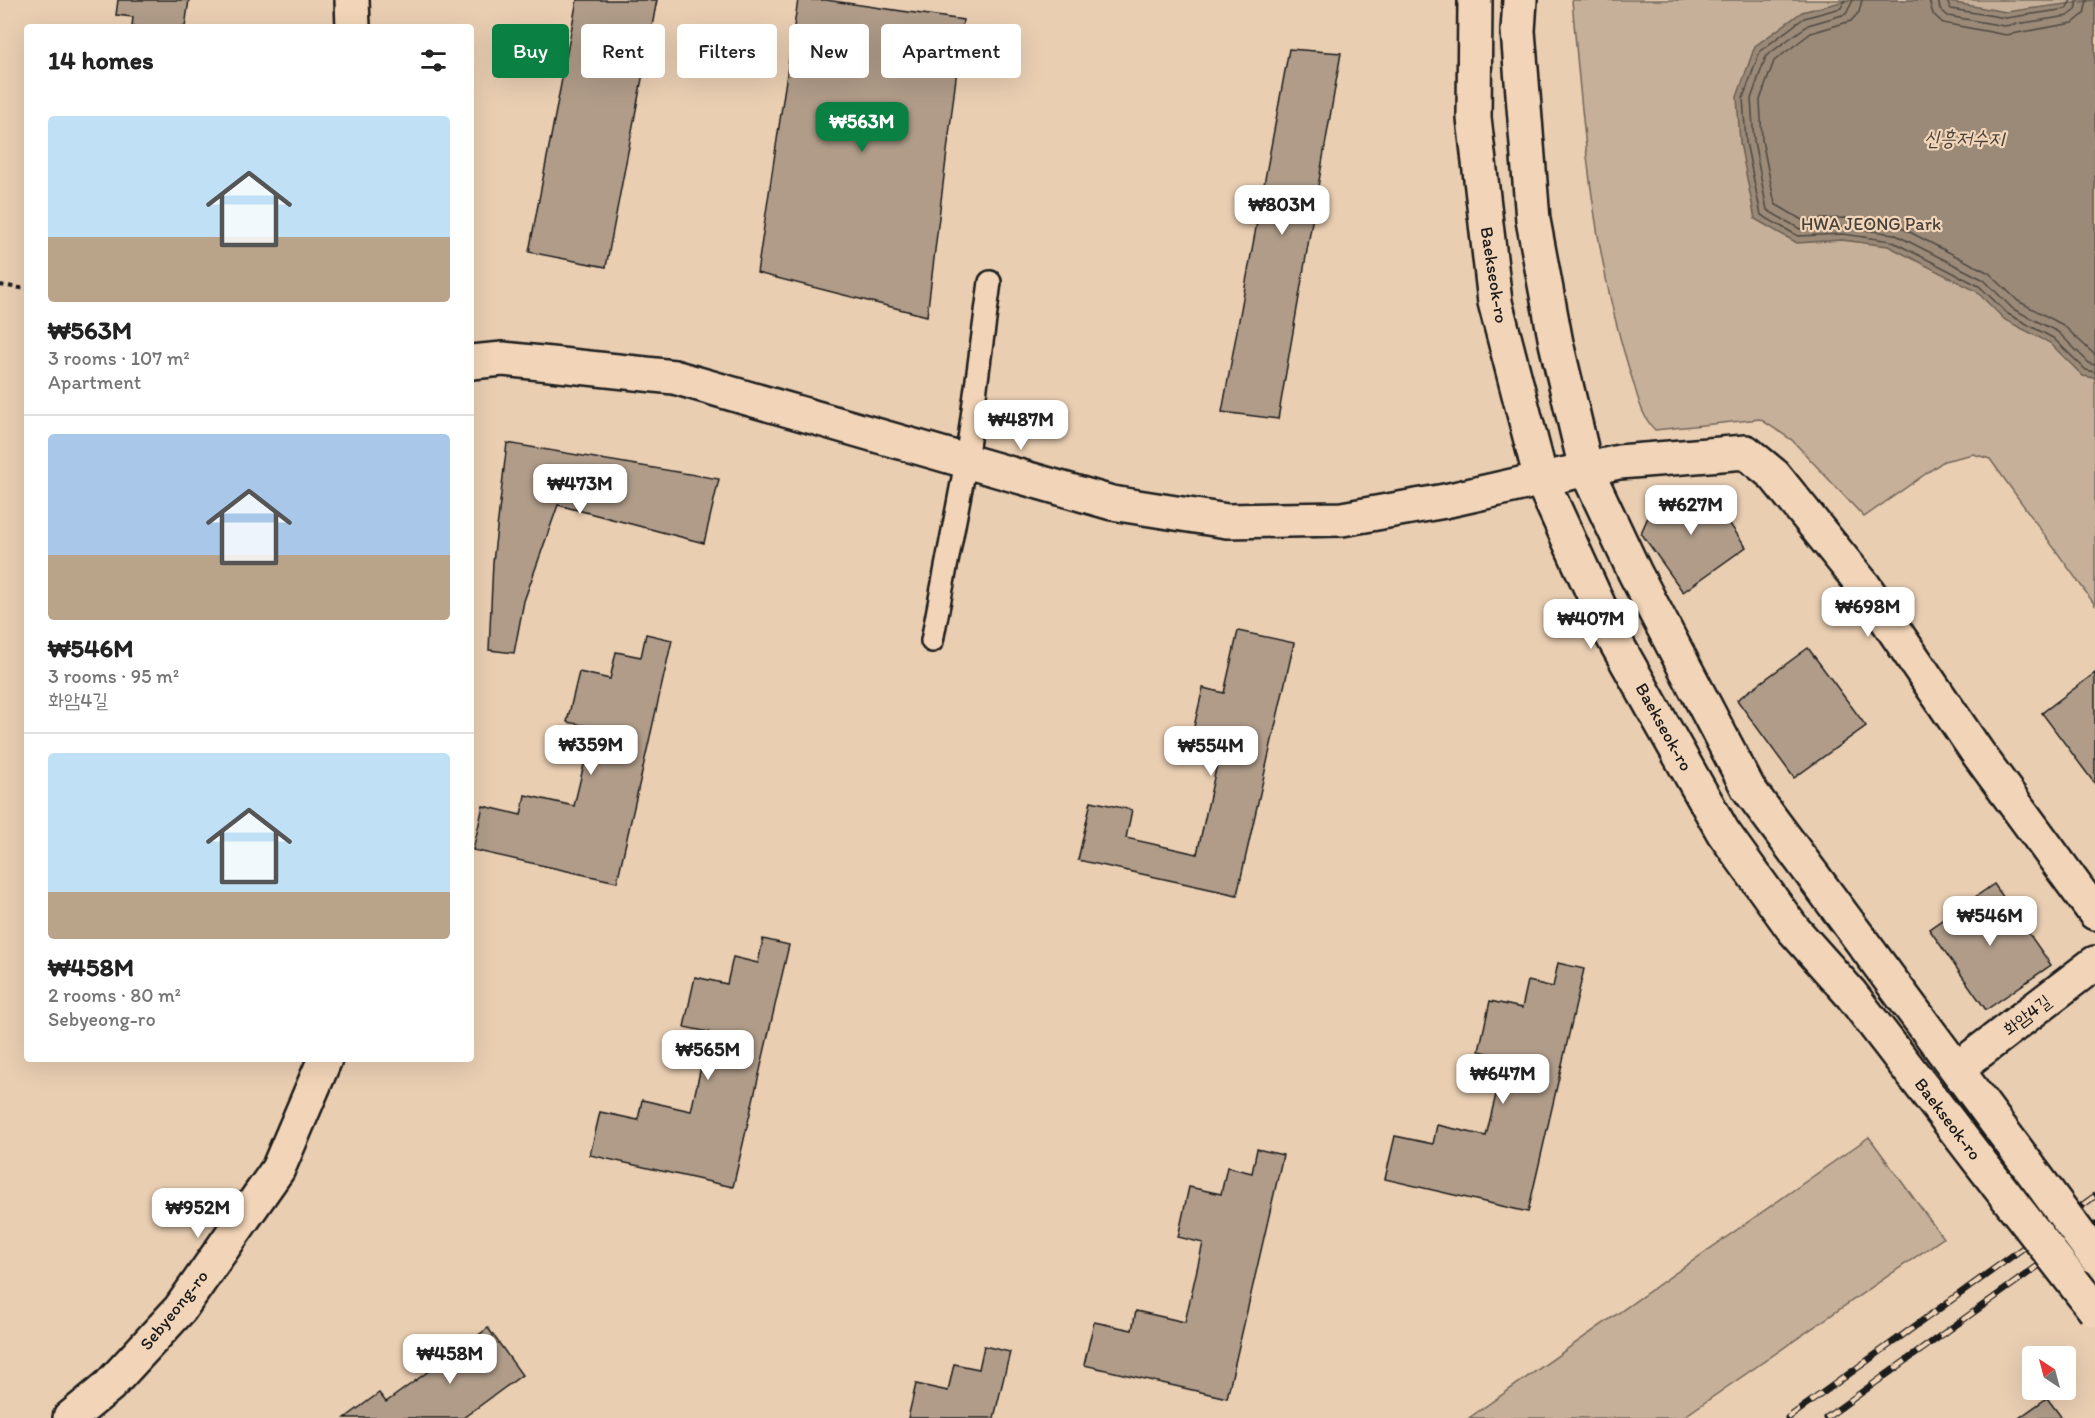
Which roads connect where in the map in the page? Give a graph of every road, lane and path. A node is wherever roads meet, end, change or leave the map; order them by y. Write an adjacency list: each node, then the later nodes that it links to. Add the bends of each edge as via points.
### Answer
1 (352, 0): 4 (street)
2 (1475, 0): 11 (street, Baekseok-ro, via 1474,118 1495,302)
3 (1520, 0): 10 (street, Baekseok-ro, via 1518,31 1533,220 1556,343)
4 (353, 24)
5 (990, 282): 9 (lane)
6 (0, 285): 7 (path)
7 (24, 289)
8 (474, 362): 9 (street, via 503,359 675,377)
9 (966, 462): 11 (street, via 1112,503 1227,521 1342,519); 12 (lane)
10 (1586, 469): 11 (street); 13 (street, via 1619,462 1746,452 1774,475 1864,586 1977,752); 16 (street, Baekseok-ro, via 1635,573 1748,788)
11 (1541, 479): 18 (street, Baekseok-ro, bridge, via 1614,639 1723,832 1792,929 1851,994)
12 (932, 641)
13 (2095, 913)
14 (2095, 963): 16 (street, 화암4길)
15 (324, 1062): 19 (street, Sebyeong-ro, via 278,1169 180,1309 103,1392)
16 (1958, 1068): 17 (street, Baekseok-ro, bridge)
17 (2095, 1256)
18 (2095, 1310)
19 (70, 1418)

